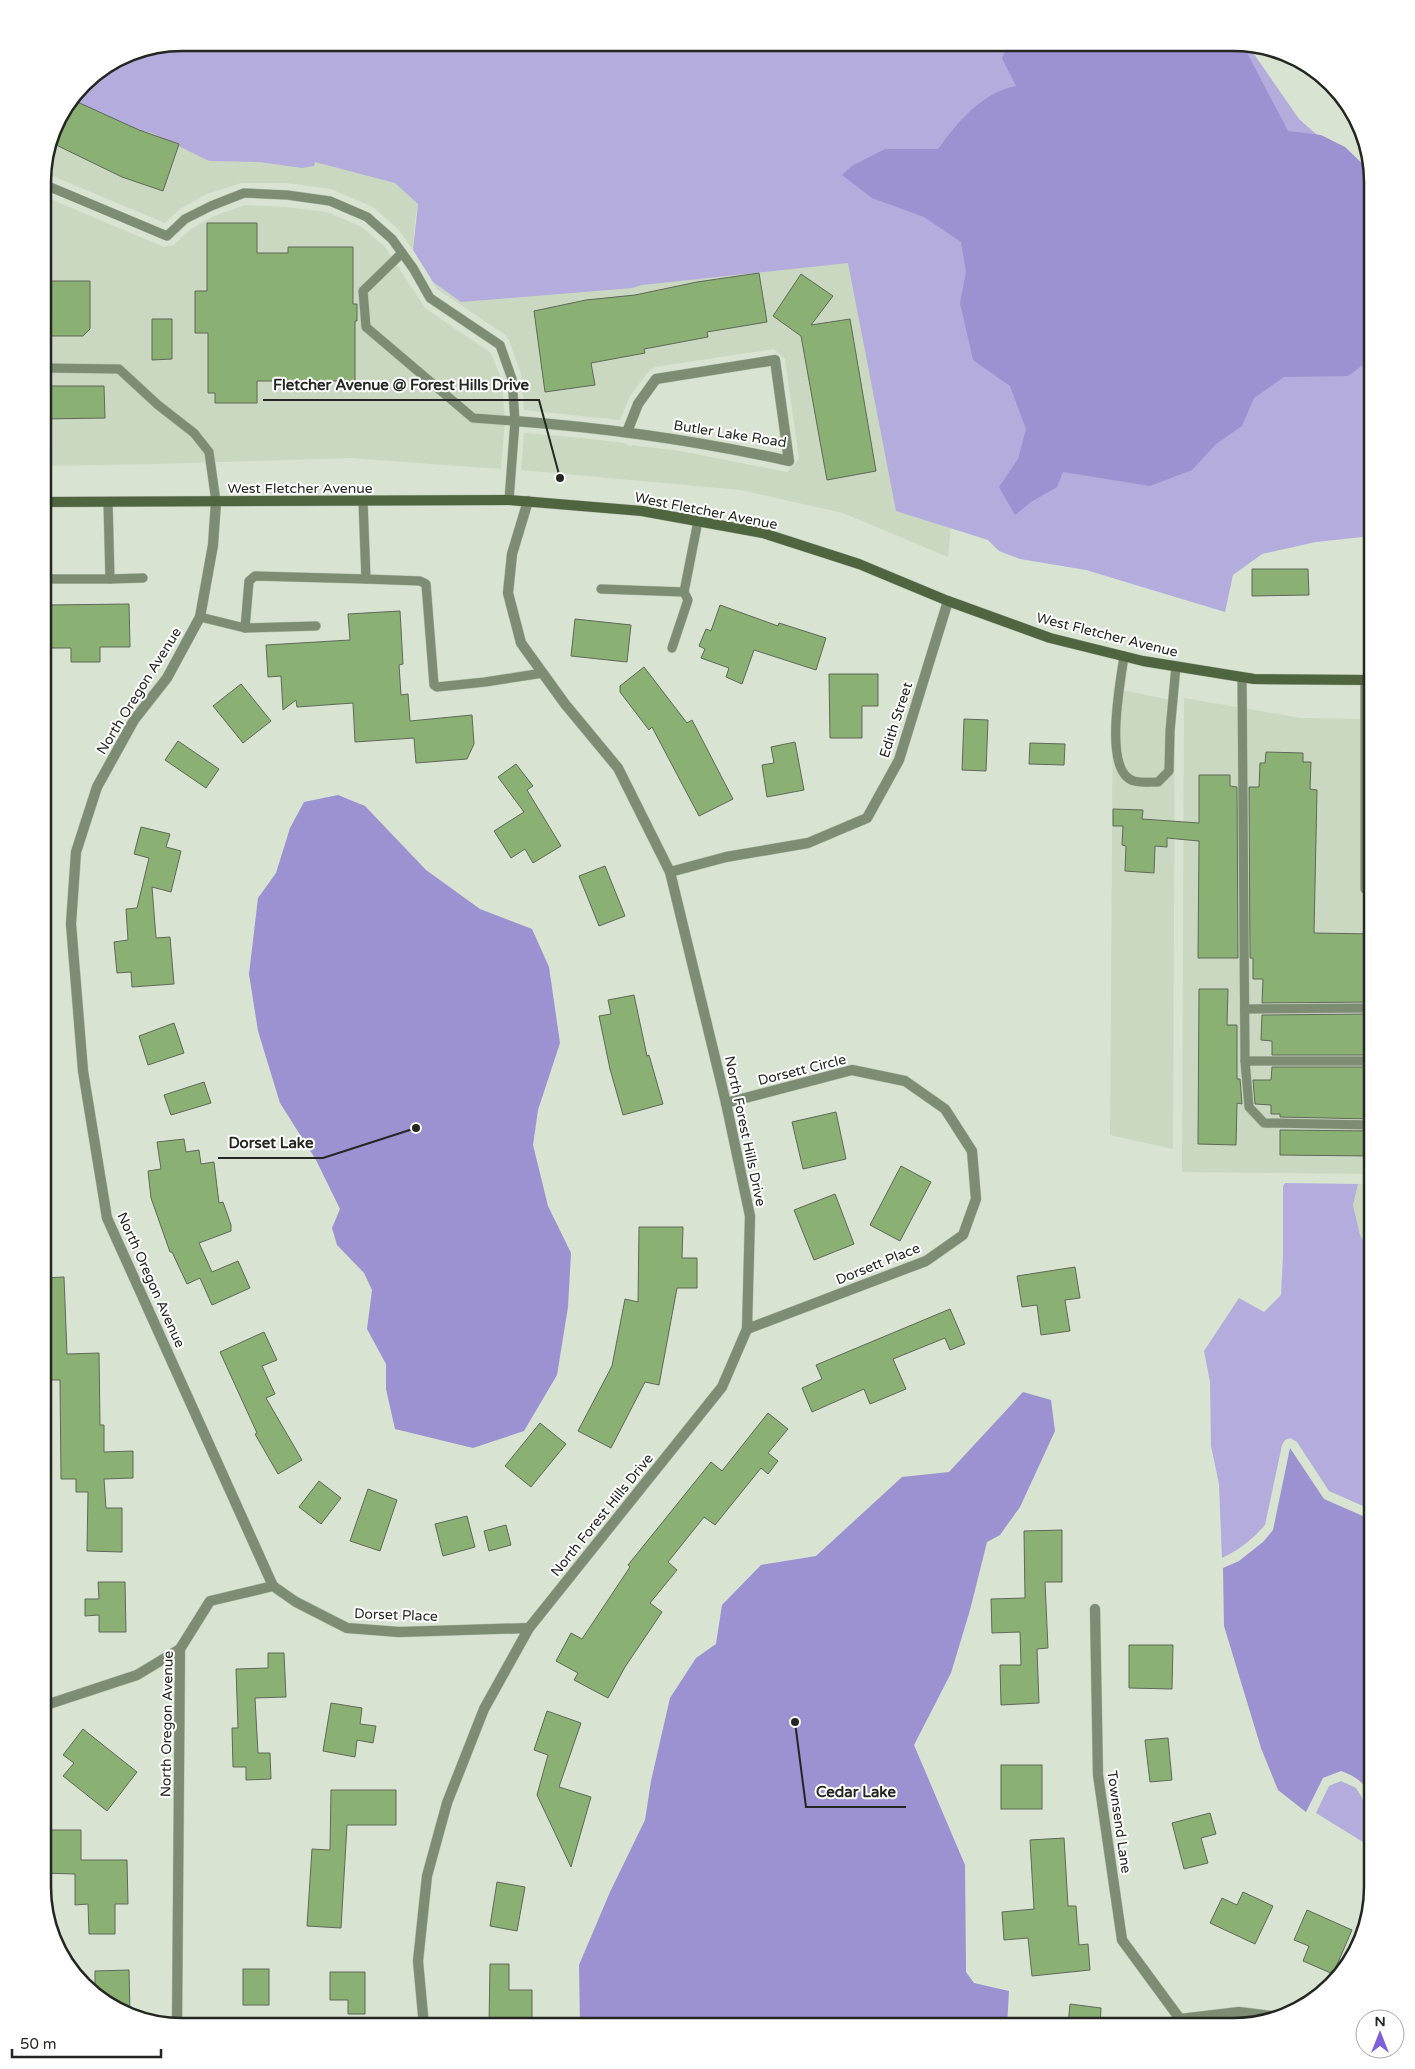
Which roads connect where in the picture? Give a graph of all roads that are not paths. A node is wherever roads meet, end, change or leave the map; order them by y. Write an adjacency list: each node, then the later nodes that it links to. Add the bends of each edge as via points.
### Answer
1 (52, 188): 2 (lane, via 168,236 185,219 244,193 330,201 367,216)
2 (402, 253): 4 (lane, via 430,298 500,345 512,379); 4 (lane, via 363,292 366,327 473,418)
3 (52, 368): 11 (lane, via 119,369 194,433 209,452)
4 (515, 421): 5 (street, Butler Lake Road); 6 (lane)
5 (627, 432): 5 (street, Butler Lake Road, via 789,461 775,360 656,379 638,404)
6 (509, 500): 7 (main road, West Fletcher Avenue); 8 (main road, West Fletcher Avenue)
7 (363, 501): 11 (main road, West Fletcher Avenue); 16 (lane)
8 (528, 501): 12 (main road, West Fletcher Avenue, via 642,511); 26 (street, North Forest Hills Drive, via 512,554 508,593 522,643)
9 (52, 502): 10 (main road, West Fletcher Avenue)
10 (108, 502): 11 (main road, West Fletcher Avenue); 15 (lane)
11 (216, 502): 20 (street, North Oregon Avenue, via 213,545)
12 (698, 521): 18 (lane); 19 (main road, West Fletcher Avenue, via 763,533 859,564)
13 (144, 578): 15 (lane)
14 (52, 579): 15 (lane)
15 (110, 579)
16 (366, 579): 22 (lane, via 255,576 249,581); 26 (lane, via 426,584 434,685 486,682)
17 (601, 589): 18 (lane)
18 (684, 592): 23 (lane, via 688,600)
19 (948, 601): 24 (main road, West Fletcher Avenue, via 1050,638); 29 (street, Edith Street, via 899,760 867,818 808,843 726,857)
20 (200, 617): 22 (lane); 38 (street, North Oregon Avenue, via 167,678 134,720 97,787 76,852 71,924 83,1070 107,1218)
21 (316, 626): 22 (lane)
22 (245, 628)
23 (672, 648)
24 (1124, 656): 25 (main road, West Fletcher Avenue); 25 (lane, via 1117,705 1116,748 1121,770 1133,781 1158,782 1169,772)
25 (1176, 666): 27 (main road, West Fletcher Avenue)
26 (543, 673): 29 (street, North Forest Hills Drive, via 618,768)
27 (1242, 677): 28 (main road, West Fletcher Avenue); 31 (lane)
28 (1364, 680)
29 (670, 872): 34 (street, North Forest Hills Drive)
30 (1364, 1008): 31 (lane)
31 (1245, 1010): 32 (lane)
32 (1245, 1061): 33 (lane); 35 (lane, via 1249,1106 1264,1123)
33 (1364, 1061)
34 (726, 1103): 36 (street, Dorsett Circle, via 852,1070 905,1081 945,1110); 37 (street, North Forest Hills Drive, via 750,1216)
35 (1364, 1125)
36 (972, 1151): 37 (street, Dorsett Place, via 976,1199 963,1235 926,1261)
37 (747, 1329): 40 (street, North Forest Hills Drive, via 722,1387)
38 (273, 1586): 40 (street, Dorset Place, via 296,1602 347,1628 399,1632); 41 (street, North Oregon Avenue, via 210,1601)
39 (1094, 1609): 46 (street, Townsend Lane, via 1098,1775 1122,1940)
40 (529, 1628): 45 (street, North Forest Hills Drive, via 484,1709 447,1803 427,1876 418,1960)
41 (180, 1649): 42 (street, via 137,1675); 44 (street, North Oregon Avenue)
42 (51, 1703)
43 (1260, 2015): 47 (street, via 1239,2012)
44 (177, 2017)
45 (423, 2017)
46 (1175, 2018)
47 (1206, 2018)

